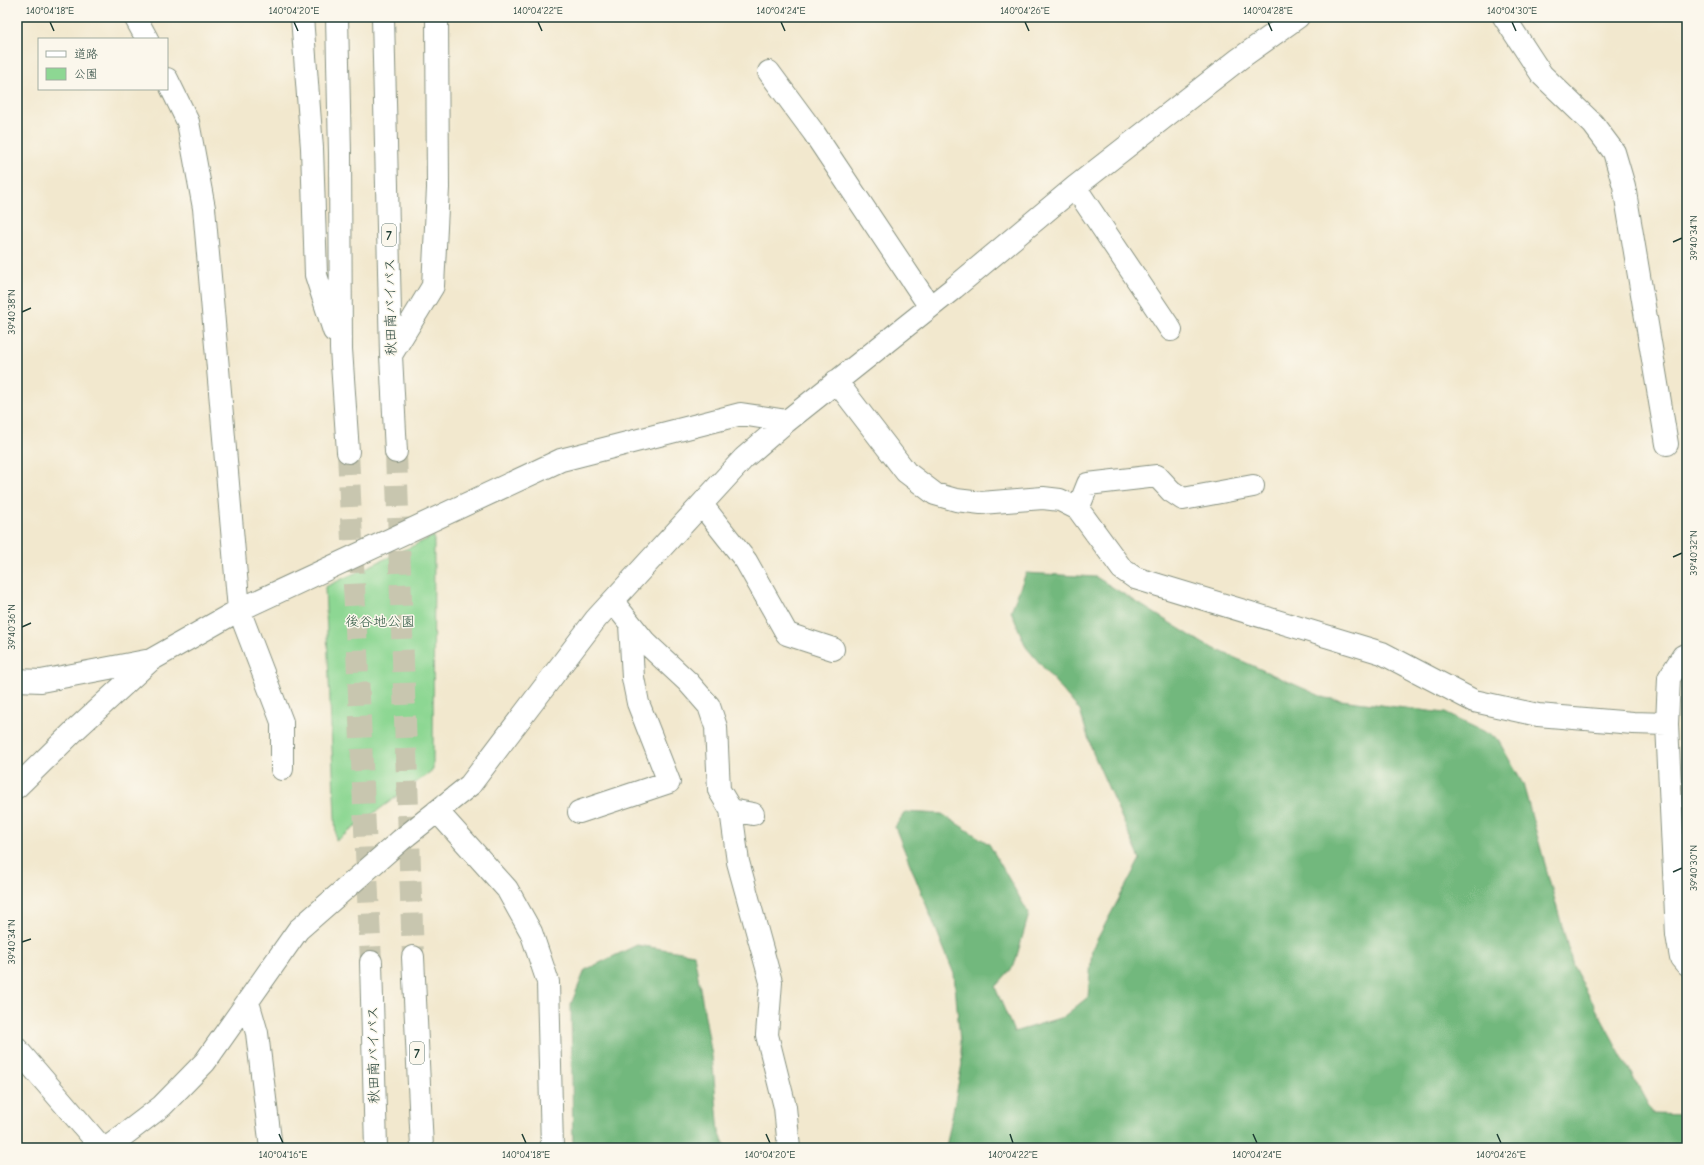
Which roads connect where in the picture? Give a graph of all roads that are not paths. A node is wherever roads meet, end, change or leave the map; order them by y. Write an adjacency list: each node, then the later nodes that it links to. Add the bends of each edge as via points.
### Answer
1 (135, 17): 8 (main road)
2 (302, 17): 14 (main road, via 312,148 316,275)
3 (337, 17): 14 (main road)
4 (383, 17): 15 (main road, 秋田南バイパス / 7)
5 (437, 17): 15 (main road, via 438,188 433,286)
6 (1298, 17): 11 (main road, via 1239,59)
7 (1504, 17): 18 (main road, via 1542,75 1593,124 1614,152 1624,186)
8 (146, 38)
9 (769, 72): 12 (main road, via 814,133)
10 (168, 81): 25 (main road, via 188,122 204,208)
11 (1075, 187): 12 (main road); 13 (main road)
12 (930, 307): 16 (main road)
13 (1171, 330)
14 (341, 349): 19 (main road)
15 (391, 354): 20 (main road, 秋田南バイパス / 7)
16 (836, 381): 17 (main road); 23 (main road, via 906,472 935,494 981,503 1043,498 1060,500)
17 (787, 421): 22 (main road, via 744,458); 25 (main road, via 741,414 561,460)
18 (1667, 444)
19 (348, 452)
20 (396, 452)
21 (1253, 486): 23 (main road, via 1183,499 1157,476 1088,484)
22 (702, 504): 24 (main road); 27 (main road, via 746,561 787,634)
23 (1078, 509): 31 (main road, via 1122,569 1135,578 1382,653 1474,701 1538,715)
24 (613, 602): 26 (main road); 35 (main road, via 596,619 470,785)
25 (239, 610): 29 (main road); 32 (main road, via 282,722)
26 (630, 624): 34 (main road, via 709,706 716,727 719,790); 36 (main road, via 633,678 638,703 669,782)
27 (833, 649)
28 (1687, 654): 31 (main road, via 1669,678)
29 (151, 660): 30 (main road, via 41,681); 33 (main road)
30 (17, 680)
31 (1667, 724): 40 (main road, via 1677,935 1681,958)
32 (282, 769)
33 (17, 787)
34 (731, 810): 37 (main road); 49 (main road, via 738,862 771,982 767,1035 785,1107)
35 (436, 811): 41 (main road, via 298,930); 48 (main road, via 507,888 531,932 548,982)
36 (579, 812)
37 (753, 814)
38 (413, 957): 47 (main road, 7)
39 (371, 962): 46 (main road, 秋田南バイパス)
40 (1687, 965)
41 (248, 1002): 44 (main road, via 205,1062 162,1106); 45 (main road, via 257,1033)
42 (17, 1049): 43 (main road)
43 (102, 1148)
44 (107, 1148)
45 (271, 1148)
46 (376, 1148)
47 (422, 1148)
48 (552, 1148)
49 (789, 1148)

